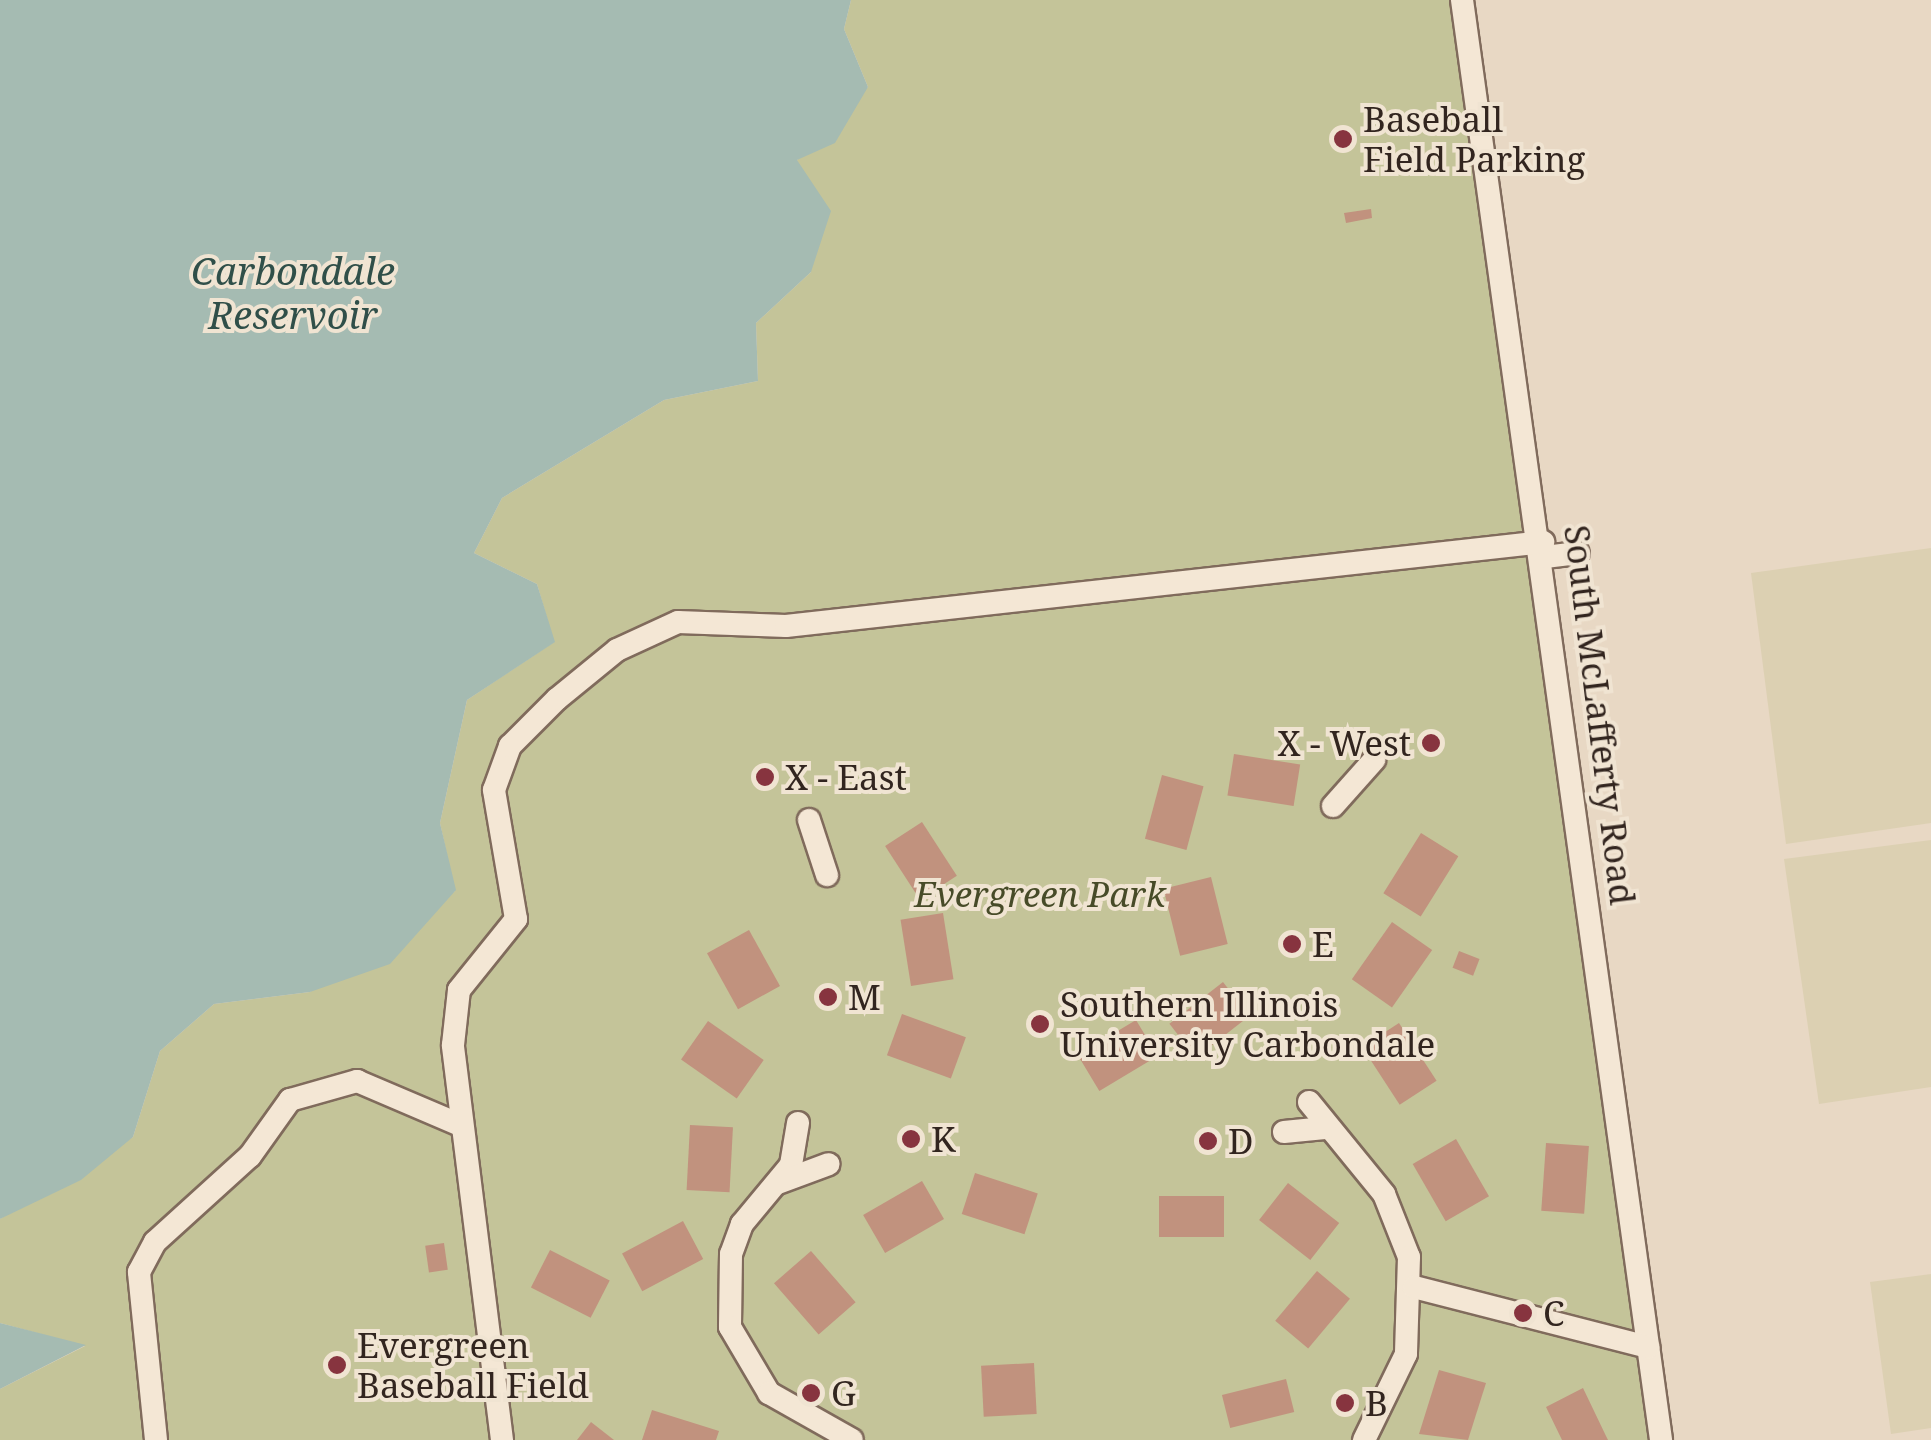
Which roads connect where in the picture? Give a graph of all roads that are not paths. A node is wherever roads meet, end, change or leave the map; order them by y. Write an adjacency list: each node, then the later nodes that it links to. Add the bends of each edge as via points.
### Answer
1 (1462, 0): 2 (street, South McLafferty Road)
2 (1544, 550): 3 (street); 10 (street, via 786,626 678,622 617,650 510,746 494,790 516,919 459,990); 16 (street, South McLafferty Road)
3 (1578, 553)
4 (1374, 760): 5 (street)
5 (1334, 806)
6 (809, 820): 7 (street)
7 (827, 875)
8 (1309, 1102): 11 (street)
9 (798, 1123): 14 (street, via 790,1165)
10 (458, 1124): 17 (street, via 357,1082 290,1100 250,1156 155,1242 139,1272); 18 (street)
11 (1325, 1128): 12 (street); 15 (street, via 1393,1210)
12 (1284, 1132)
13 (829, 1164): 14 (street)
14 (775, 1184): 19 (street, via 732,1254 730,1326 770,1392)
15 (1414, 1287): 16 (street); 20 (street, via 1406,1354)
16 (1648, 1348): 21 (street, South McLafferty Road)
17 (156, 1440)
18 (502, 1440)
19 (852, 1440)
20 (1364, 1440)
21 (1661, 1440)

